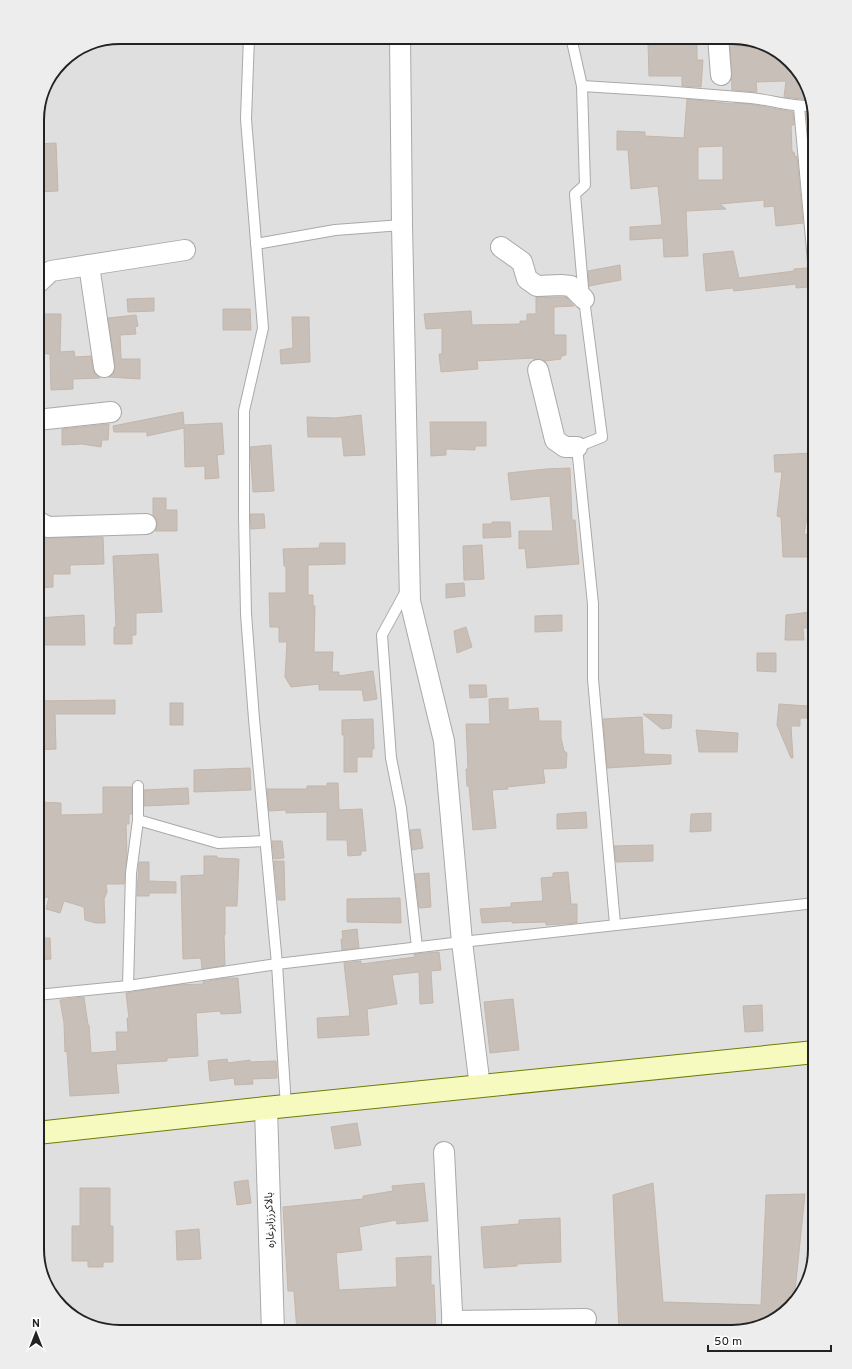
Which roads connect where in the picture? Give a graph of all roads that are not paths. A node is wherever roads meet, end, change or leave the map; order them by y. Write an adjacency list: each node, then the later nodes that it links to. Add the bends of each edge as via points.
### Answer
1 (249, 44): 11 (lane, via 246,119)
2 (400, 44): 10 (street)
3 (573, 44): 6 (lane)
4 (719, 44): 5 (street)
5 (721, 76)
6 (582, 86): 8 (lane, via 762,99); 16 (lane, via 585,185 575,194)
7 (807, 106): 8 (lane)
8 (799, 107): 9 (lane)
9 (808, 206)
10 (402, 225): 11 (lane, via 335,230); 24 (street)
11 (256, 244): 27 (lane, via 263,328 244,411 244,517 246,614)
12 (501, 247): 16 (street, via 522,262 527,279 537,286 571,286)
13 (185, 250): 14 (street)
14 (89, 265): 15 (street, via 51,271); 17 (street)
15 (44, 278)
16 (584, 299): 21 (lane, via 602,437)
17 (104, 367)
18 (538, 370): 21 (street, via 555,440 565,447)
19 (111, 412): 20 (street)
20 (44, 419)
21 (577, 446): 29 (lane, via 593,604 593,679)
22 (146, 524): 23 (street, via 48,527)
23 (44, 525)
24 (410, 584): 30 (street, via 410,601 444,741); 31 (lane, via 382,635 391,758 401,808)
25 (138, 786): 26 (lane)
26 (138, 820): 27 (lane, via 218,843); 33 (lane, via 132,873)
27 (265, 841): 32 (lane)
28 (808, 904): 29 (lane)
29 (615, 924): 30 (lane)
30 (462, 942): 31 (lane); 36 (street)
31 (417, 947): 32 (lane)
32 (277, 964): 33 (lane); 37 (lane)
33 (128, 986): 34 (lane)
34 (44, 994)
35 (808, 1053): 36 (main road)
36 (480, 1087): 37 (main road)
37 (276, 1107): 38 (main road); 41 (street, بالاکرززابرغاره)
38 (44, 1132)
39 (444, 1152): 42 (street)
40 (586, 1319): 43 (street)
41 (273, 1325)
42 (453, 1325)
43 (472, 1325)

